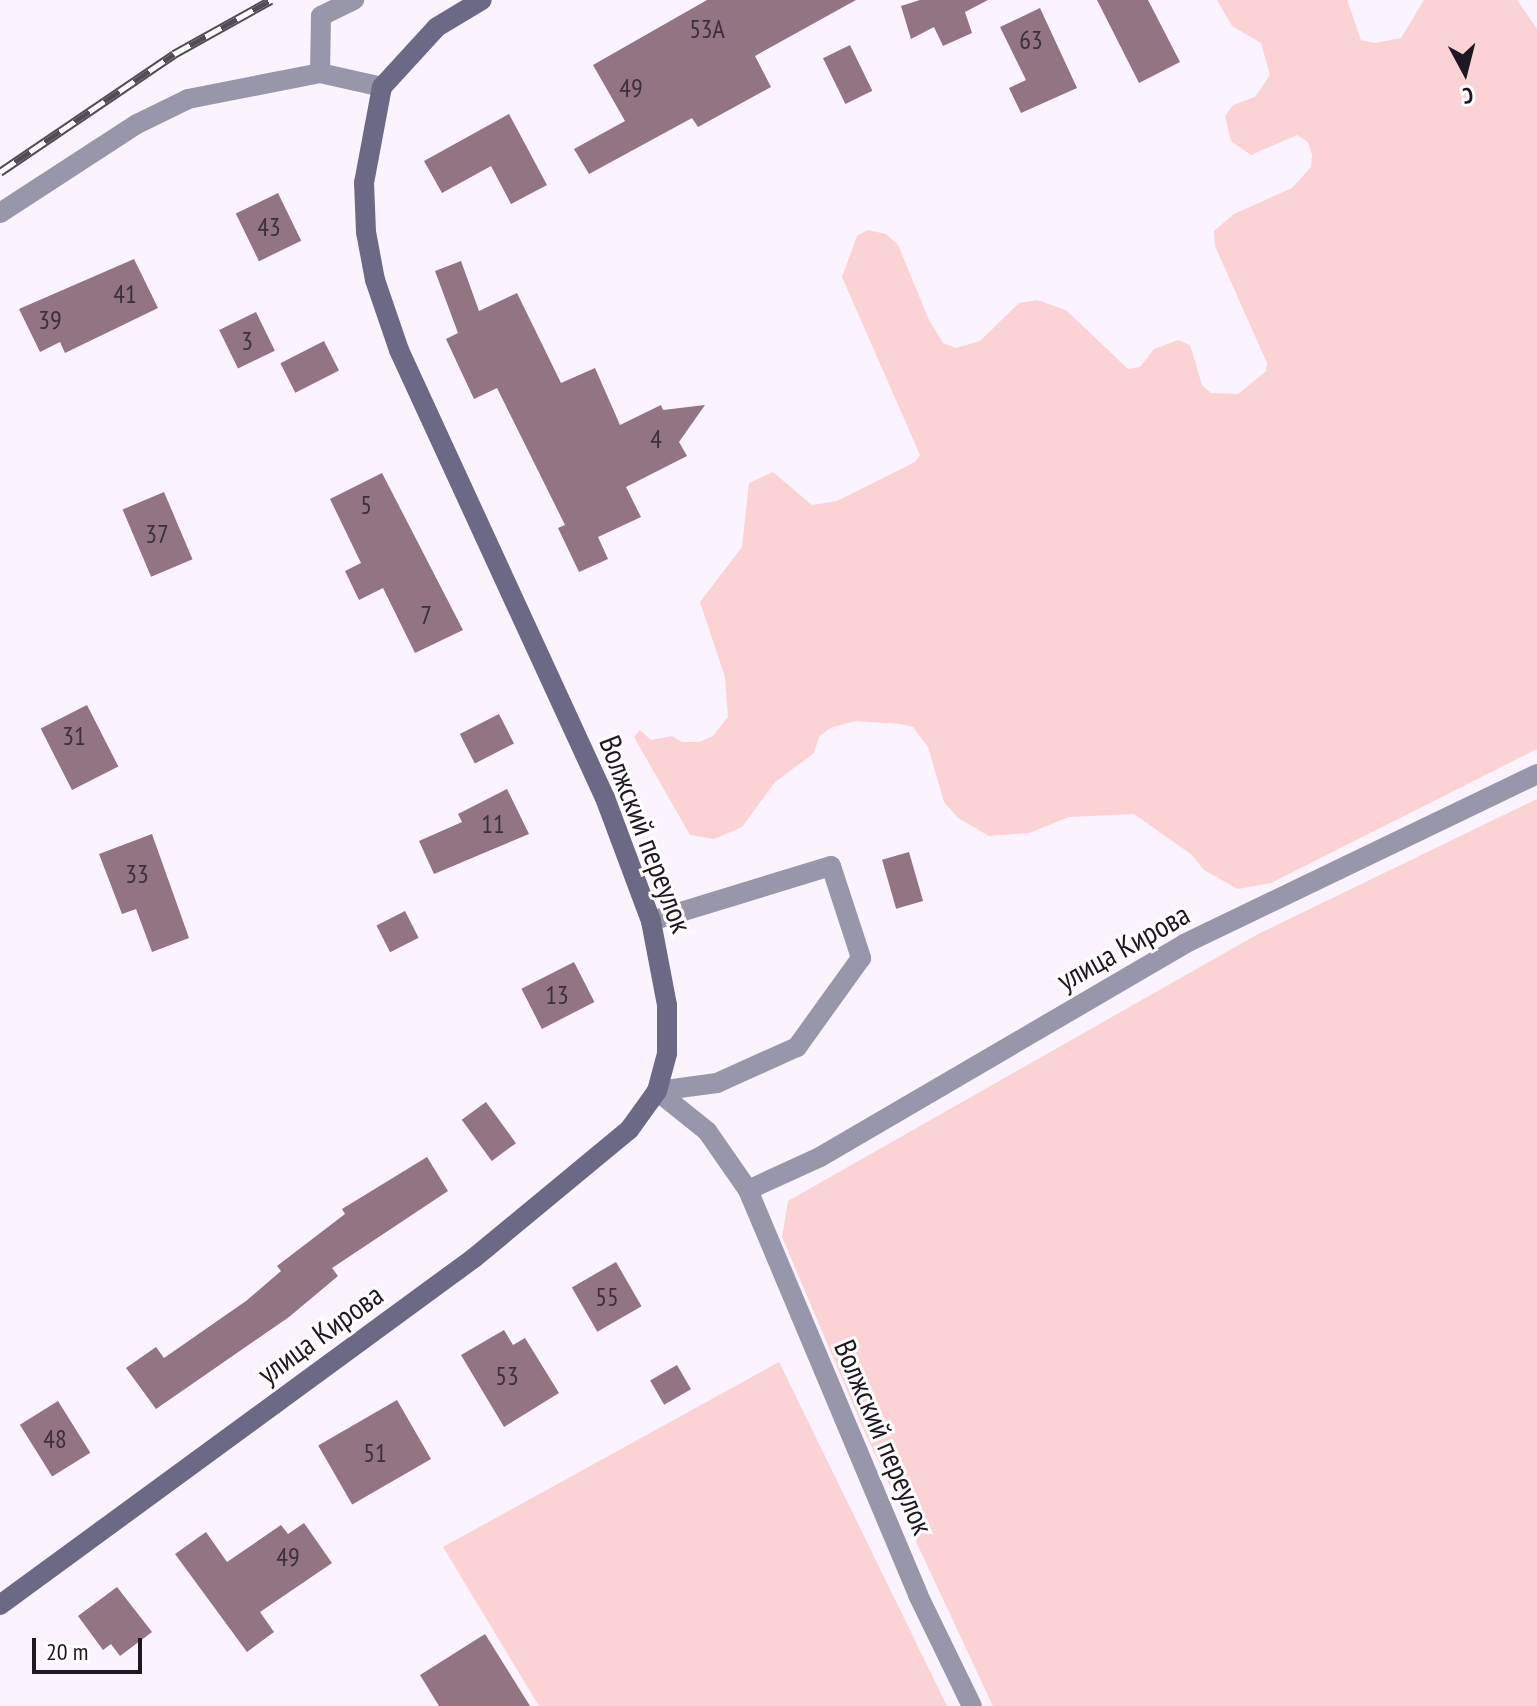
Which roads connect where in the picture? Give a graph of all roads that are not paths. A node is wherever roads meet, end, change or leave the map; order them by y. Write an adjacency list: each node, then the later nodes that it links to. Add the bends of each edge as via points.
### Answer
1 (354, 0): 3 (street, via 321,16)
2 (475, 1): 4 (main road, via 406,55)
3 (320, 73): 4 (street); 5 (street, via 188,99 137,124)
4 (382, 87): 7 (main road, Волжский переулок, via 364,183 375,280 399,350 605,798)
5 (0, 213)
6 (1537, 774): 9 (street, улица Кирова, via 1184,944 820,1157)
7 (651, 921): 8 (main road, Волжский переулок, via 667,1005 667,1053); 8 (street, via 831,866 861,958 797,1047 717,1083)
8 (657, 1091): 9 (street, Волжский переулок, via 707,1131); 10 (main road, улица Кирова, via 629,1130 474,1258)
9 (748, 1190): 11 (street, Волжский переулок, via 918,1595)
10 (0, 1605)
11 (972, 1706)

